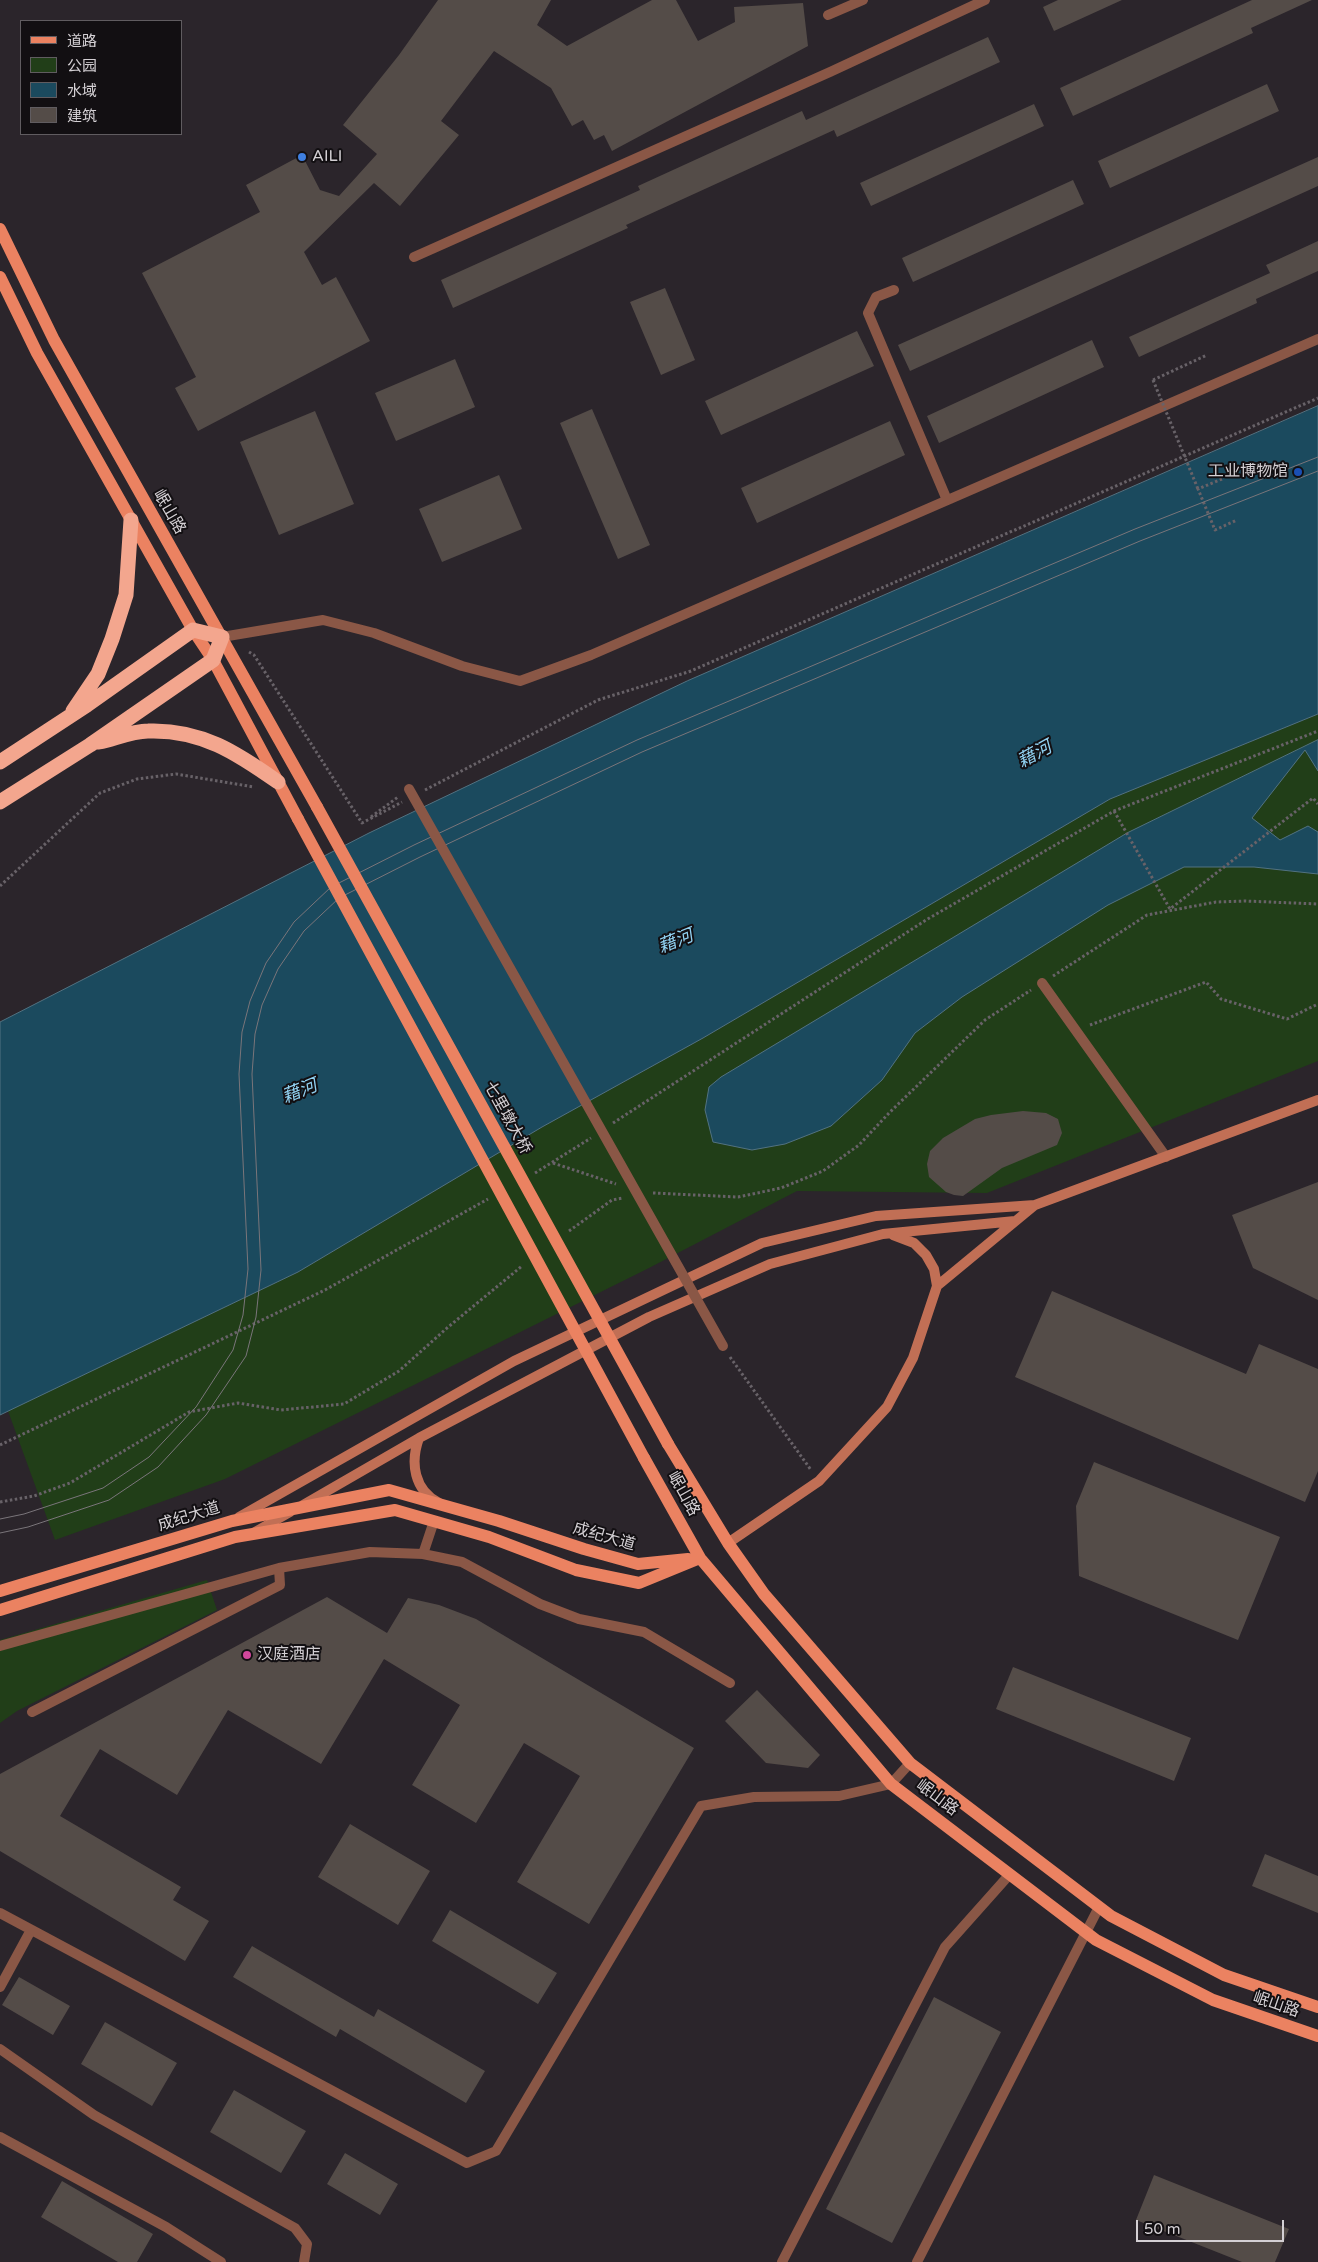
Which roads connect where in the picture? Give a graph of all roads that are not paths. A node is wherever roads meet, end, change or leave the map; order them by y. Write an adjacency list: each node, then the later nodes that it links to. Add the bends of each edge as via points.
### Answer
1 (863, 0): 3 (street)
2 (986, 0): 5 (street)
3 (828, 16)
4 (0, 229): 12 (main road, 岷山路, via 54,340)
5 (414, 257)
6 (0, 277): 10 (main road, via 37,353)
7 (894, 290): 9 (street, via 876,297 868,313)
8 (1318, 339): 9 (street)
9 (947, 500): 12 (street, via 591,655 520,681 462,666 374,633 323,620)
10 (131, 520): 11 (main road); 14 (highway, via 126,595 98,674)
11 (193, 630): 12 (highway); 13 (main road); 14 (highway)
12 (222, 637): 13 (highway); 20 (main road, 岷山路)
13 (213, 660): 15 (highway); 17 (main road)
14 (70, 716): 16 (highway)
15 (90, 745): 17 (highway, via 147,730 190,734 236,752); 19 (highway)
16 (0, 762)
17 (281, 788): 38 (main road, 岷山路, bridge)
18 (408, 790): 28 (street, bridge)
19 (0, 802)
20 (317, 807): 30 (main road, 七里墩大桥, bridge)
21 (1042, 983): 23 (street)
22 (1318, 1100): 23 (main road)
23 (1166, 1156): 24 (main road)
24 (1035, 1204): 25 (main road); 33 (main road, via 876,1216 762,1243 514,1361)
25 (1016, 1221): 26 (main road); 27 (main road)
26 (883, 1234): 27 (main road, via 899,1236 914,1243 934,1269); 29 (main road, via 770,1264 658,1313)
27 (937, 1286): 36 (main road, via 913,1358 887,1408 819,1481)
28 (723, 1346)
29 (419, 1438): 31 (main road, via 414,1451 417,1479 424,1491); 32 (main road)
30 (668, 1444): 36 (main road, 岷山路)
31 (447, 1507): 32 (main road, 成纪大道, via 389,1490); 38 (main road, 成纪大道, via 638,1564)
32 (296, 1508): 33 (main road, 成纪大道); 35 (main road)
33 (232, 1521): 40 (main road, 成纪大道)
34 (434, 1521): 35 (main road, 成纪大道, via 396,1510); 37 (street); 38 (main road, 成纪大道, via 489,1537 576,1570 639,1583)
35 (252, 1534): 41 (main road, 成纪大道)
36 (728, 1543): 45 (main road, 岷山路, via 764,1594)
37 (423, 1554): 39 (street, via 370,1552); 43 (street, via 462,1562 540,1604 579,1619 644,1632)
38 (700, 1558): 46 (main road, 岷山路)
39 (279, 1568): 42 (street); 44 (street, via 280,1585)
40 (0, 1590)
41 (0, 1610)
42 (0, 1646)
43 (730, 1683)
44 (32, 1712)
45 (910, 1763): 46 (street); 48 (main road, 岷山路)
46 (891, 1784): 47 (main road, 岷山路); 50 (street, via 839,1796 754,1798 701,1806 496,2151 467,2163)
47 (1010, 1874): 51 (main road, 岷山路); 59 (street, via 945,1947)
48 (1099, 1908): 51 (street); 53 (main road, 岷山路, via 1224,1974)
49 (0, 1912): 50 (street)
50 (31, 1930): 52 (street)
51 (1086, 1932): 54 (main road, 岷山路, via 1213,2000); 60 (street)
52 (0, 1987)
53 (1318, 2007)
54 (1318, 2036)
55 (0, 2049): 58 (street, via 94,2115 295,2228 307,2244)
56 (0, 2137): 57 (street, via 166,2227)
57 (221, 2262)
58 (304, 2262)
59 (782, 2262)
60 (917, 2262)

